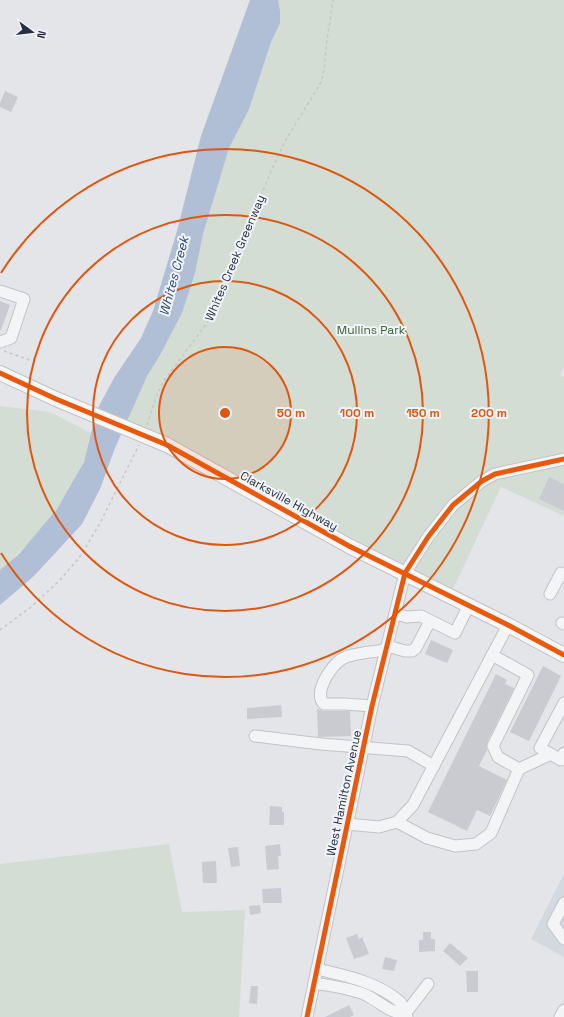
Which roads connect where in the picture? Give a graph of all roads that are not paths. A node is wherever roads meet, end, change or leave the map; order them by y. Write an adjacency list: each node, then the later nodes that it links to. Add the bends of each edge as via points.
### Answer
1 (0, 291): 2 (street, via 24,299 10,338)
2 (0, 342)
3 (0, 373): 6 (main road, Clarksville Highway, bridge, via 167,445 349,546)
4 (564, 459): 6 (street, West Hamilton Avenue, via 495,474 482,481 453,505)
5 (563, 572): 7 (street)
6 (405, 573): 8 (main road, Clarksville Highway); 9 (street, West Hamilton Avenue)
7 (550, 594)
8 (469, 605): 10 (street, via 455,633); 11 (main road, Clarksville Highway)
9 (395, 614): 10 (street, via 407,617 421,616); 12 (street, West Hamilton Avenue)
10 (430, 621): 12 (street, via 412,651)
11 (508, 625): 13 (street); 14 (main road, Clarksville Highway)
12 (386, 648): 16 (street, West Hamilton Avenue); 16 (street, via 342,658 323,682 320,693 320,700 324,704)
13 (492, 655): 21 (street); 22 (street, via 528,675 493,746 498,758)
14 (564, 655)
15 (564, 703): 20 (street, via 540,748)
16 (372, 706): 18 (street, West Hamilton Avenue)
17 (255, 736): 18 (street)
18 (364, 748): 21 (street, via 408,751); 24 (street, West Hamilton Avenue)
19 (564, 753): 20 (street, via 561,760)
20 (551, 754): 22 (street)
21 (434, 766): 23 (street, via 413,805)
22 (519, 769): 23 (street, via 491,833 476,844 455,846 427,838)
23 (397, 822): 24 (street, via 379,827)
24 (347, 824): 27 (street, West Hamilton Avenue)
25 (564, 903): 26 (street, via 553,924)
26 (564, 939)
27 (317, 969): 28 (street); 29 (street, West Hamilton Avenue)
28 (358, 979): 31 (street); 33 (street, via 400,1002)
29 (314, 983): 31 (street); 34 (street, West Hamilton Avenue)
30 (428, 984): 33 (street)
31 (355, 991): 33 (street, via 394,1012)
32 (564, 1010): 35 (street)
33 (406, 1015)
34 (307, 1017)
35 (560, 1017)

